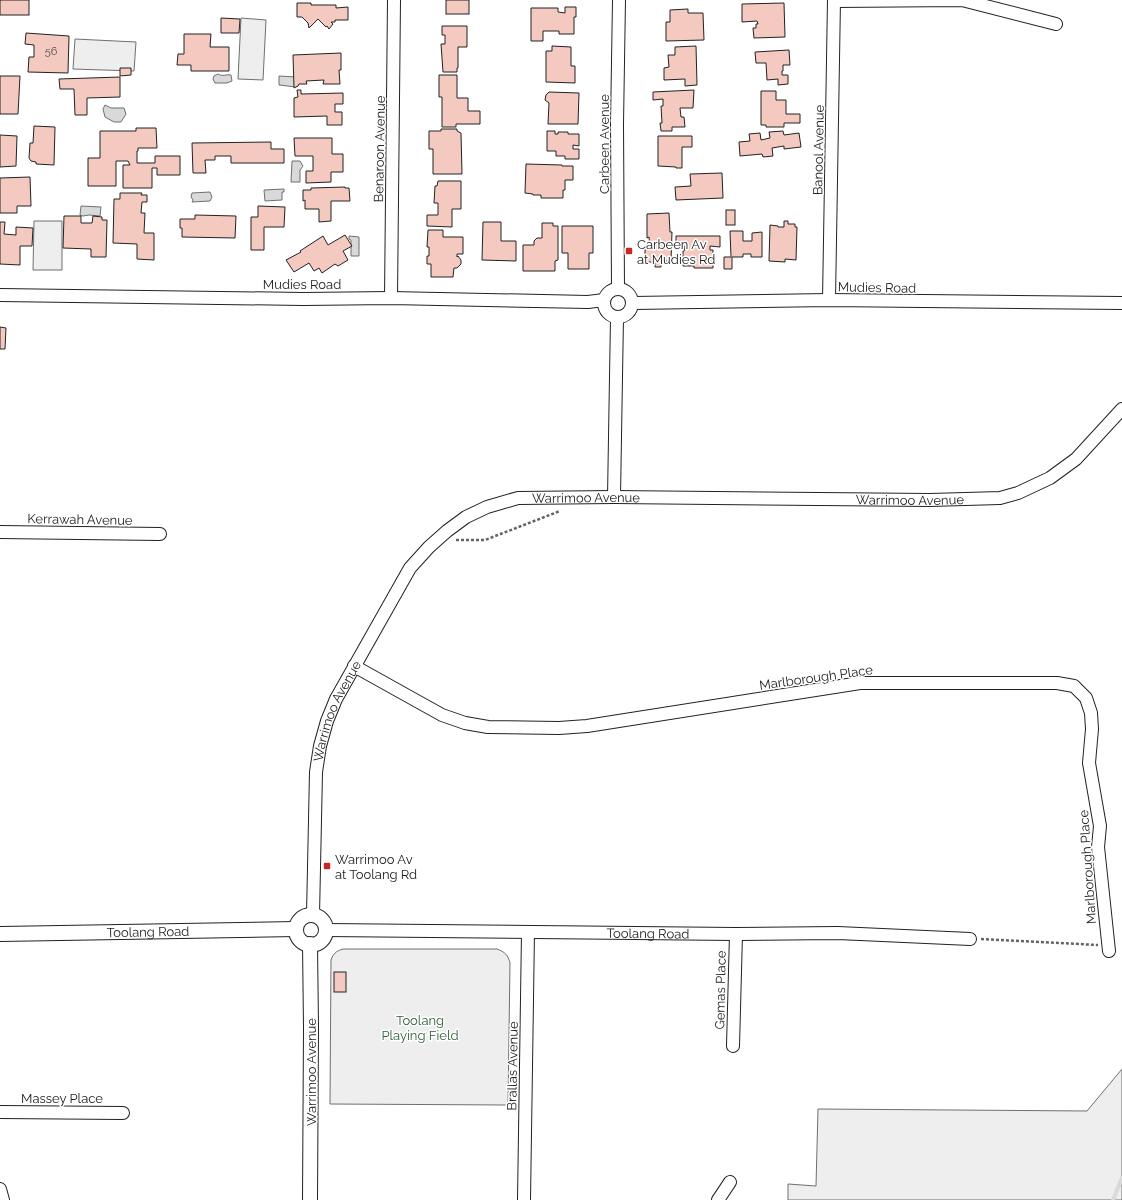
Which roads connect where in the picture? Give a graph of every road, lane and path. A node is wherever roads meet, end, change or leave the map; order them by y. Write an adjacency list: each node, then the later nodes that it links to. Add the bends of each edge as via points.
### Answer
1 (394, 0): 7 (street, Benaroon Avenue)
2 (619, 0): 5 (street, Carbeen Avenue)
3 (834, 0): 4 (street, via 962,0); 9 (street, Banool Avenue)
4 (1056, 24)
5 (618, 288): 8 (street, via 609,292); 10 (street, via 630,294)
6 (0, 295): 7 (street, Mudies Road)
7 (391, 298): 8 (street, Mudies Road, via 588,302)
8 (604, 300): 12 (street, via 608,314)
9 (829, 300): 10 (street, Mudies Road); 11 (street, Mudies Road)
10 (632, 303): 12 (street, via 630,311)
11 (1122, 303)
12 (618, 317): 14 (street)
13 (1122, 409): 14 (street, Warrimoo Avenue, via 1076,459 1050,478 1018,493 1000,498 930,500)
14 (614, 496): 19 (street, Warrimoo Avenue, via 518,498 487,507 466,517 429,547 410,568)
15 (566, 509): 18 (path, via 485,540)
16 (0, 532): 17 (street, Kerrawah Avenue)
17 (160, 534)
18 (454, 540)
19 (354, 666): 20 (street, Warrimoo Avenue, via 336,699 320,746 316,772); 28 (street, Marlborough Place, via 442,715 488,727 587,726 860,683 1057,683 1074,686 1086,698 1091,713 1090,763 1100,826 1098,847)
20 (313, 915): 21 (street, via 300,920); 22 (street, via 322,919)
21 (296, 930): 24 (street, Toolang Road); 27 (street, via 299,939)
22 (326, 930): 23 (street, Toolang Road); 27 (street, via 322,940)
23 (528, 932): 25 (street, Toolang Road); 36 (street, Brallas Avenue)
24 (0, 934)
25 (736, 934): 26 (street, Toolang Road, via 838,934); 29 (street, Gemas Place)
26 (970, 939): 28 (path, via 1096,944)
27 (310, 944): 35 (street, Warrimoo Avenue)
28 (1109, 951)
29 (733, 1046)
30 (0, 1112): 31 (street, Massey Place)
31 (123, 1113)
32 (730, 1182): 37 (street)
33 (0, 1189): 34 (street)
34 (3, 1200)
35 (310, 1200)
36 (524, 1200)
37 (718, 1200)

